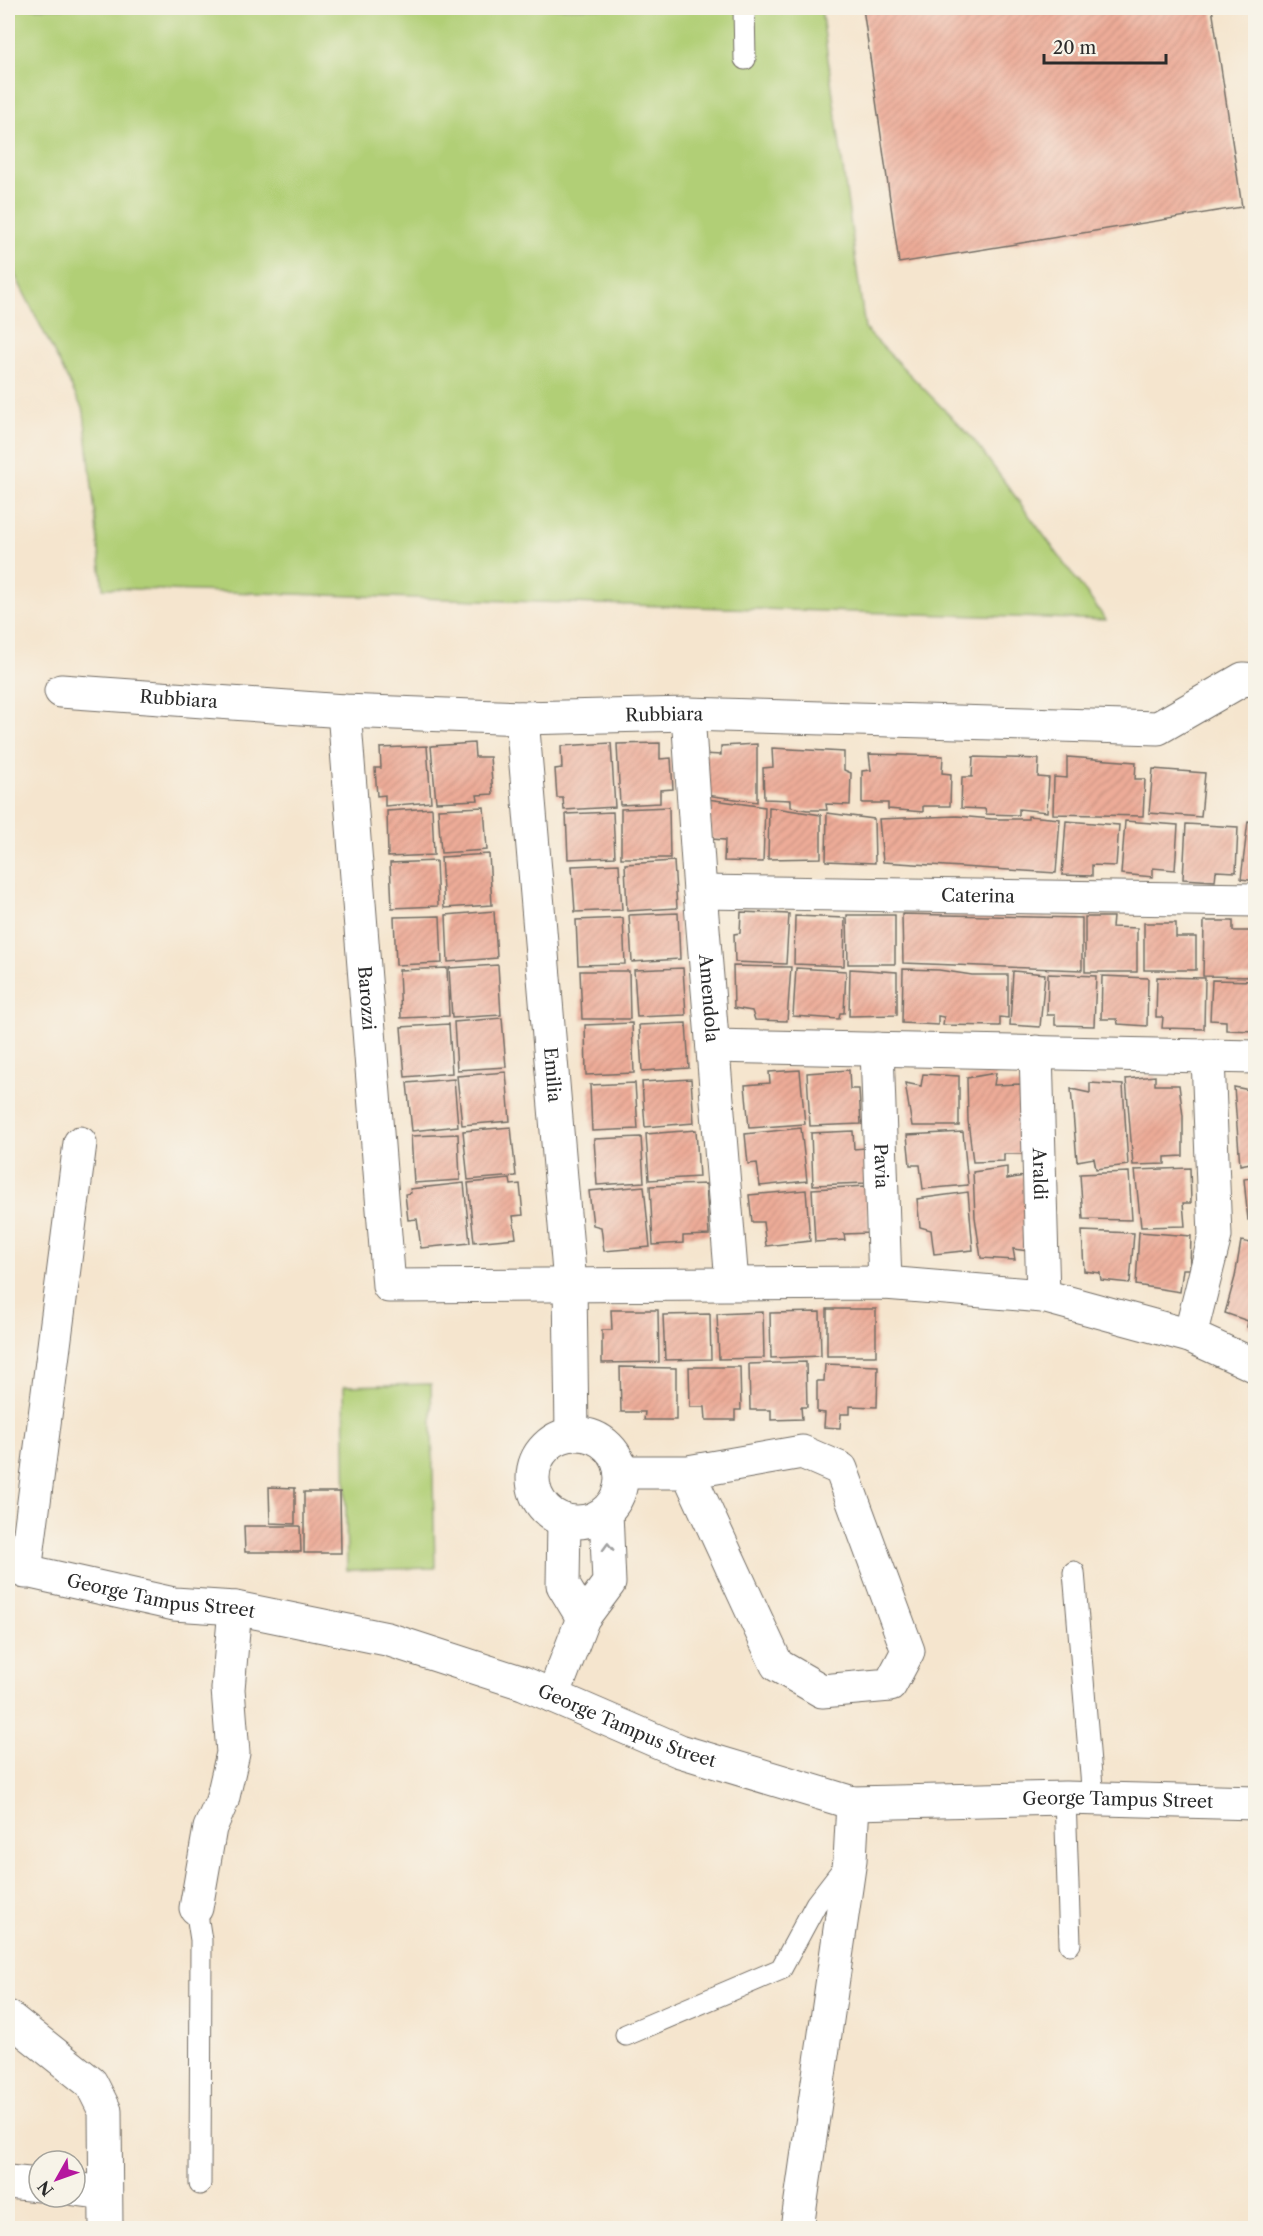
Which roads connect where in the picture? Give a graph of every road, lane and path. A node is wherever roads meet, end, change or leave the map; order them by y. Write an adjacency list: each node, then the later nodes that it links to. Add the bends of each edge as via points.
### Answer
1 (744, 8): 2 (lane)
2 (745, 59)
3 (1256, 680): 6 (street, Rubbiara, via 1243,679 1158,728)
4 (61, 691): 5 (street, Rubbiara)
5 (344, 711): 7 (street, Rubbiara); 18 (street, Barozzi, via 389,1286)
6 (688, 714): 7 (street, Rubbiara); 8 (street, Amendola)
7 (522, 718): 18 (street, Emilia)
8 (700, 891): 9 (street, Caterina); 10 (street, Amendola)
9 (1256, 900)
10 (713, 1046): 11 (street); 16 (street, Amendola)
11 (877, 1049): 12 (street); 17 (street, Pavia)
12 (1036, 1052): 13 (street); 19 (street, Araldi)
13 (1208, 1057): 14 (street); 20 (street, via 1215,1236)
14 (1256, 1057)
15 (80, 1143): 27 (street)
16 (732, 1283): 17 (street); 18 (street)
17 (885, 1283): 19 (street)
18 (570, 1284): 22 (street, Emilia)
19 (1043, 1296): 20 (street)
20 (1190, 1336): 21 (street)
21 (1256, 1366)
22 (572, 1434): 23 (street, via 594,1437 612,1451); 26 (street, via 555,1438 534,1465 533,1482 538,1498 549,1512)
23 (621, 1472): 24 (street); 25 (street, via 616,1501)
24 (688, 1473): 24 (street, via 777,1665 822,1691 890,1685 908,1651 841,1469 802,1452)
25 (606, 1512): 26 (street, via 586,1521); 30 (street, one-way to 25, via 609,1583)
26 (564, 1520): 30 (street, via 563,1585)
27 (16, 1570): 29 (street, George Tampus Street, via 174,1604)
28 (1074, 1572): 32 (lane)
29 (236, 1608): 31 (street, George Tampus Street, via 387,1639); 36 (street, via 228,1689 233,1753 222,1801 210,1828)
30 (582, 1618): 31 (street)
31 (554, 1696): 33 (street, George Tampus Street, via 680,1751)
32 (1079, 1798): 33 (street, George Tampus Street); 34 (street, George Tampus Street); 37 (lane)
33 (853, 1803): 35 (street)
34 (1256, 1803)
35 (850, 1860): 39 (lane, via 816,1904 781,1969); 45 (street)
36 (196, 1908): 42 (lane, via 201,1940)
37 (1070, 1944)
38 (8, 2017): 43 (street, via 91,2083 105,2111)
39 (626, 2035)
40 (8, 2181): 41 (street)
41 (27, 2183)
42 (200, 2184)
43 (90, 2191): 44 (street)
44 (106, 2229)
45 (797, 2229)

